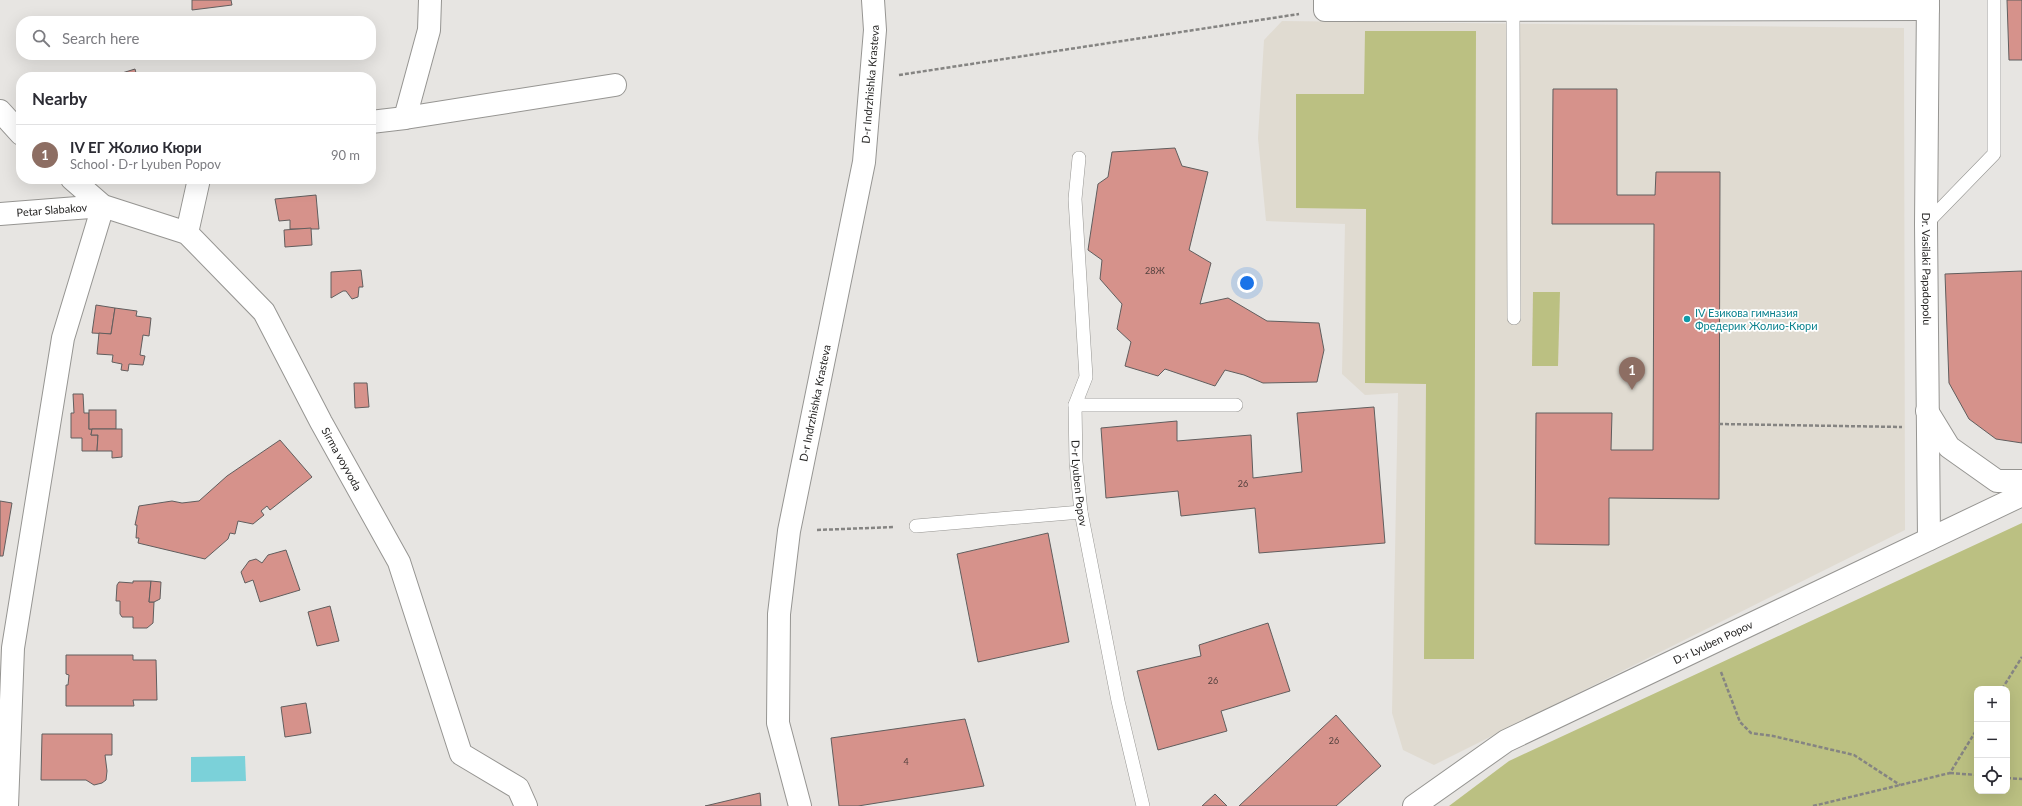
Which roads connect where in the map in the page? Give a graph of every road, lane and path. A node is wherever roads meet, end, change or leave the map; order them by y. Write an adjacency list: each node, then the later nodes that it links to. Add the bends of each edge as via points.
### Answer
1 (430, 0): 10 (street, via 429,30)
2 (874, 0): 7 (street, D-r Indrzhishka Krasteva)
3 (1994, 0): 18 (lane, via 1994,154)
4 (1325, 5): 6 (street); 7 (path)
5 (1928, 5): 6 (street); 18 (street, Dr. Vasilaki Papadopolu)
6 (1513, 9): 20 (lane)
7 (872, 79): 30 (street, D-r Indrzhishka Krasteva, via 864,162)
8 (615, 85): 10 (street)
9 (0, 111): 12 (street)
10 (405, 118): 11 (street)
11 (376, 121)
12 (16, 129)
13 (1079, 158): 21 (lane, D-r Lyuben Popov, via 1075,199 1086,377)
14 (78, 184): 16 (street, Sirma voyvoda)
15 (198, 184): 19 (street)
16 (103, 206): 17 (street, Petar Slabakov); 19 (street, Sirma voyvoda); 41 (street, via 63,338 13,648)
17 (0, 214)
18 (1926, 224): 23 (street, Dr. Vasilaki Papadopolu)
19 (187, 233): 42 (street, Sirma voyvoda, via 264,312 320,422 399,562 462,754 518,788)
20 (1514, 318)
21 (1075, 405): 22 (lane); 28 (lane, D-r Lyuben Popov, via 1076,462)
22 (1236, 405)
23 (1926, 411): 26 (street, via 1949,447 1997,481); 31 (street, Dr. Vasilaki Papadopolu)
24 (1719, 424): 25 (path)
25 (1905, 427)
26 (2022, 482)
27 (2022, 495): 31 (street, D-r Lyuben Popov)
28 (1081, 512): 29 (lane); 44 (lane, D-r Lyuben Popov, via 1118,701)
29 (916, 526): 30 (path)
30 (789, 531): 43 (street, D-r Indrzhishka Krasteva, via 779,614 778,723)
31 (1929, 539): 45 (street, D-r Lyuben Popov, via 1506,741)
32 (2022, 657): 34 (path)
33 (1721, 672): 40 (path, via 1740,722 1751,733 1854,755)
34 (2004, 686)
35 (1974, 735): 36 (path)
36 (1950, 773): 37 (path); 40 (path)
37 (1974, 775)
38 (2010, 778): 39 (path)
39 (2022, 779)
40 (1900, 785): 46 (path)
41 (7, 806)
42 (526, 806)
43 (800, 806)
44 (1143, 806)
45 (1414, 806)
46 (1813, 806)

